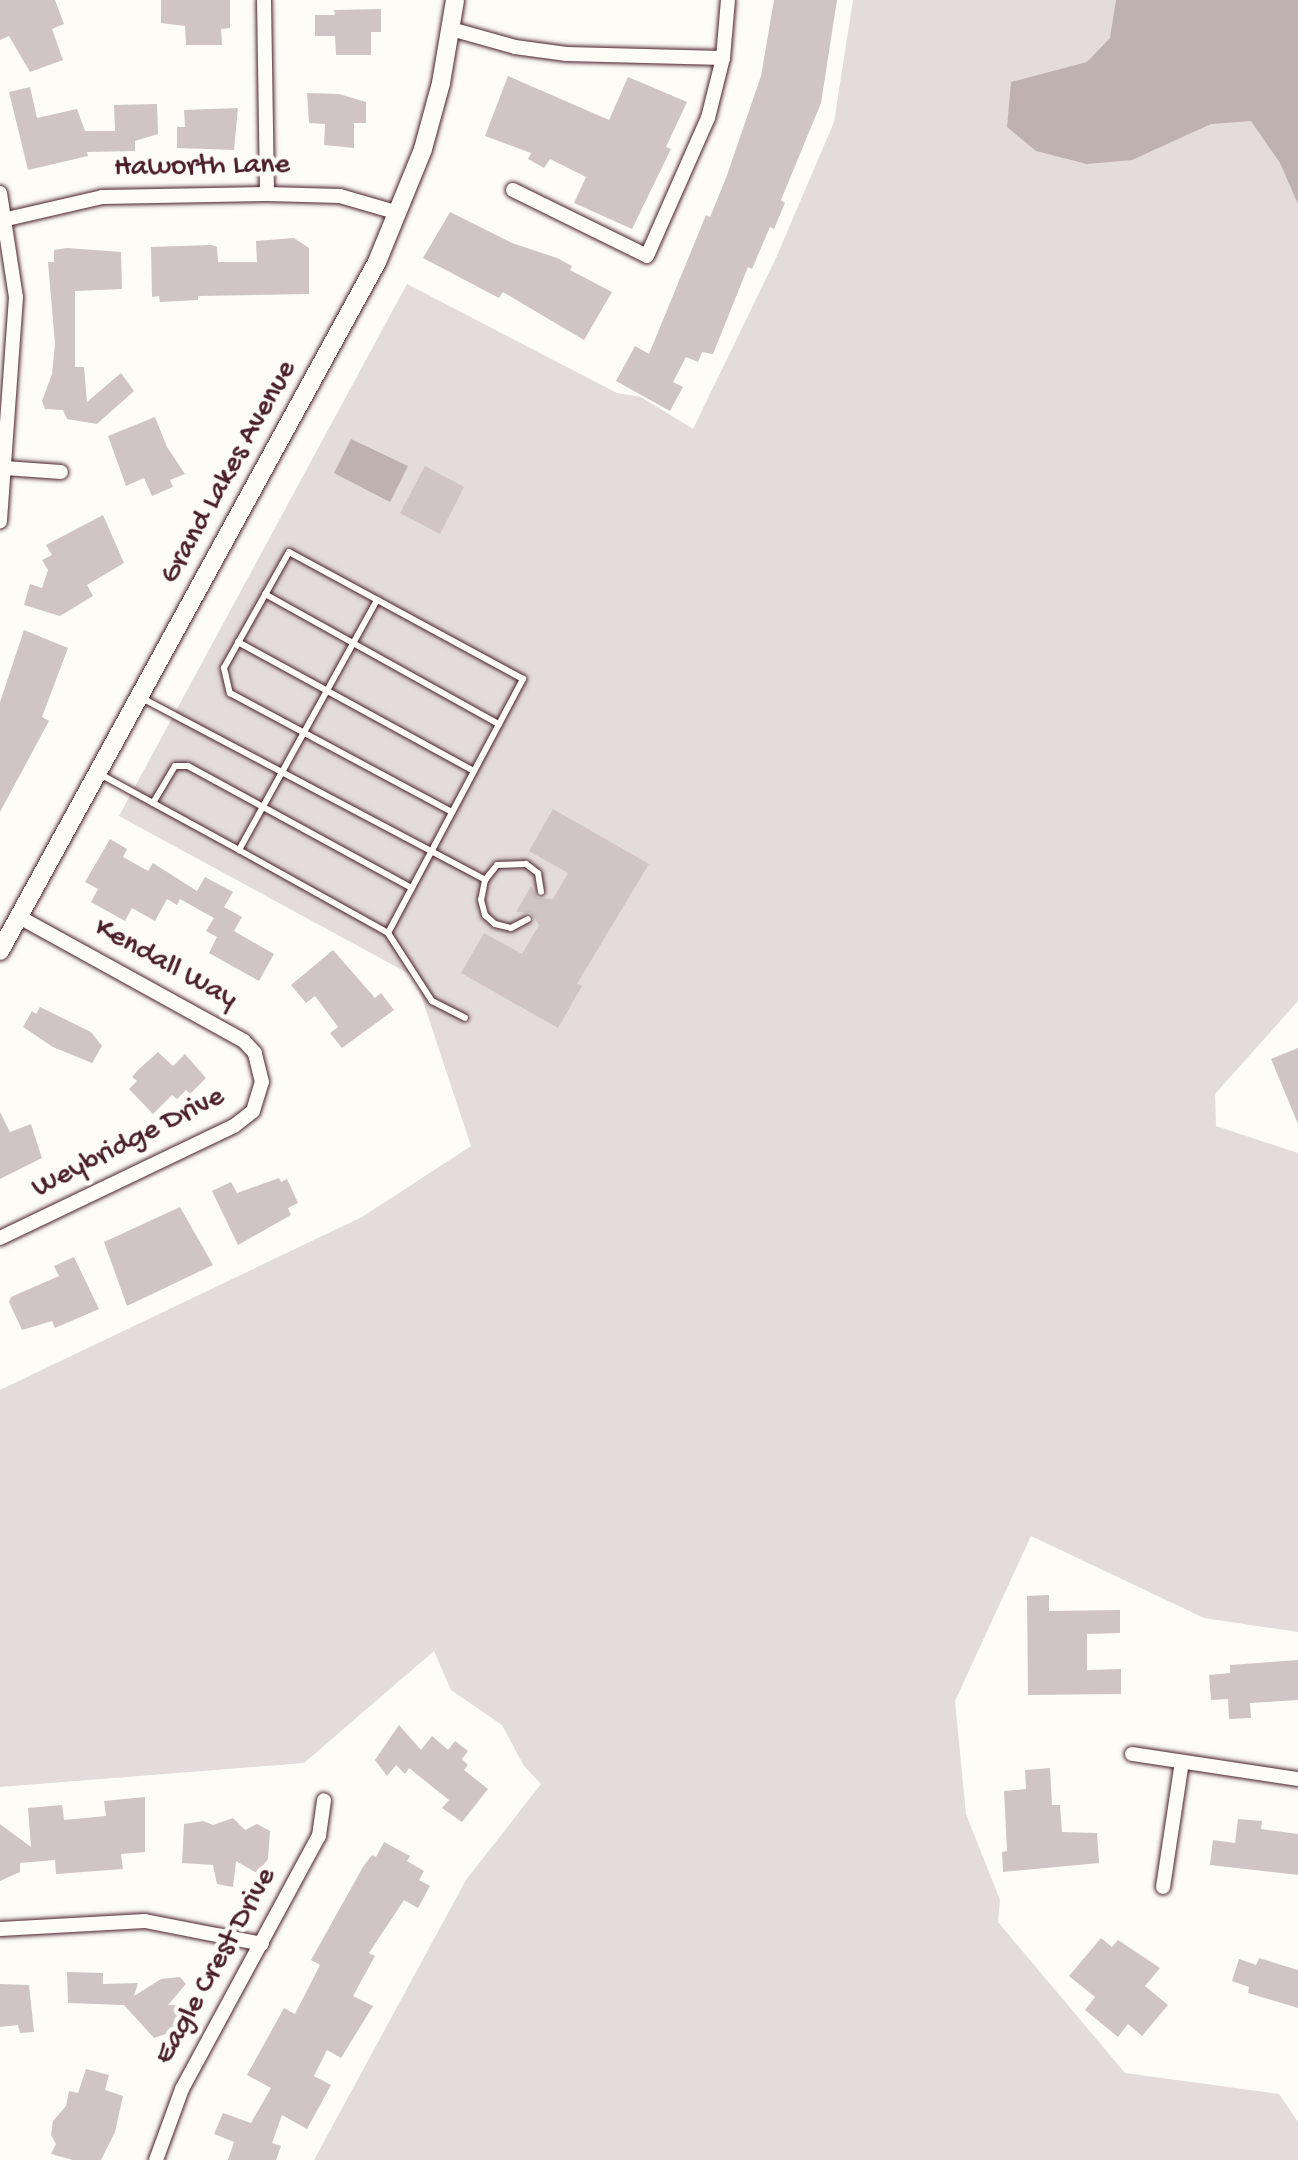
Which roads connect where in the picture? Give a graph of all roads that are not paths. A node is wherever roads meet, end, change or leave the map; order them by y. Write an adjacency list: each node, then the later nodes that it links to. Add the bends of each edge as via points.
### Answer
1 (264, 0): 8 (street)
2 (454, 0): 4 (street, Grand Lakes Avenue)
3 (728, 0): 5 (street)
4 (451, 30): 5 (street, via 568,54); 9 (street, Grand Lakes Avenue, via 423,149)
5 (723, 58): 6 (street, via 708,118 647,256)
6 (514, 190)
7 (0, 193): 10 (street)
8 (267, 194): 9 (street, Haworth Lane, via 340,196); 10 (street, Haworth Lane, via 102,197)
9 (399, 213): 19 (street, Grand Lakes Avenue)
10 (6, 219): 11 (street, via 16,297)
11 (4, 468): 12 (street); 13 (street)
12 (60, 472)
13 (0, 521)
14 (266, 594): 15 (lane, via 288,552); 16 (lane); 17 (lane)
15 (377, 600): 17 (lane); 20 (lane, via 523,679)
16 (238, 642): 18 (lane); 21 (lane, via 224,668 230,693)
17 (353, 643): 18 (lane); 20 (lane)
18 (327, 690): 21 (lane); 23 (lane)
19 (139, 697): 22 (lane); 24 (street, Grand Lakes Avenue)
20 (499, 724): 23 (lane)
21 (304, 732): 22 (lane); 27 (lane)
22 (284, 771): 26 (lane); 29 (lane)
23 (474, 771): 27 (lane)
24 (97, 772): 25 (lane); 33 (street, Grand Lakes Avenue)
25 (153, 803): 26 (lane, via 175,766 188,766); 28 (lane)
26 (264, 807): 28 (lane); 31 (lane)
27 (452, 812): 29 (lane)
28 (239, 850): 35 (lane)
29 (431, 851): 30 (lane); 31 (lane)
30 (485, 880): 32 (lane, via 497,865 526,864 538,873); 34 (lane, via 485,915 511,928)
31 (412, 888): 35 (lane)
32 (541, 892)
33 (19, 917): 36 (street, Grand Lakes Avenue); 38 (street, Kendall Way, via 236,1036 255,1053)
34 (528, 919)
35 (388, 933): 37 (lane, via 432,1001)
36 (0, 951)
37 (465, 1018)
38 (262, 1082): 39 (street, Weybridge Drive, via 253,1110 234,1126)
39 (0, 1238)
40 (1132, 1754): 41 (street)
41 (1182, 1762): 42 (street); 44 (street)
42 (1298, 1779)
43 (324, 1800): 46 (street, Eagle Crest Drive, via 319,1836)
44 (1164, 1887)
45 (0, 1928): 46 (street, via 145,1921)
46 (262, 1944): 47 (street, Eagle Crest Drive, via 182,2088)
47 (156, 2160)

